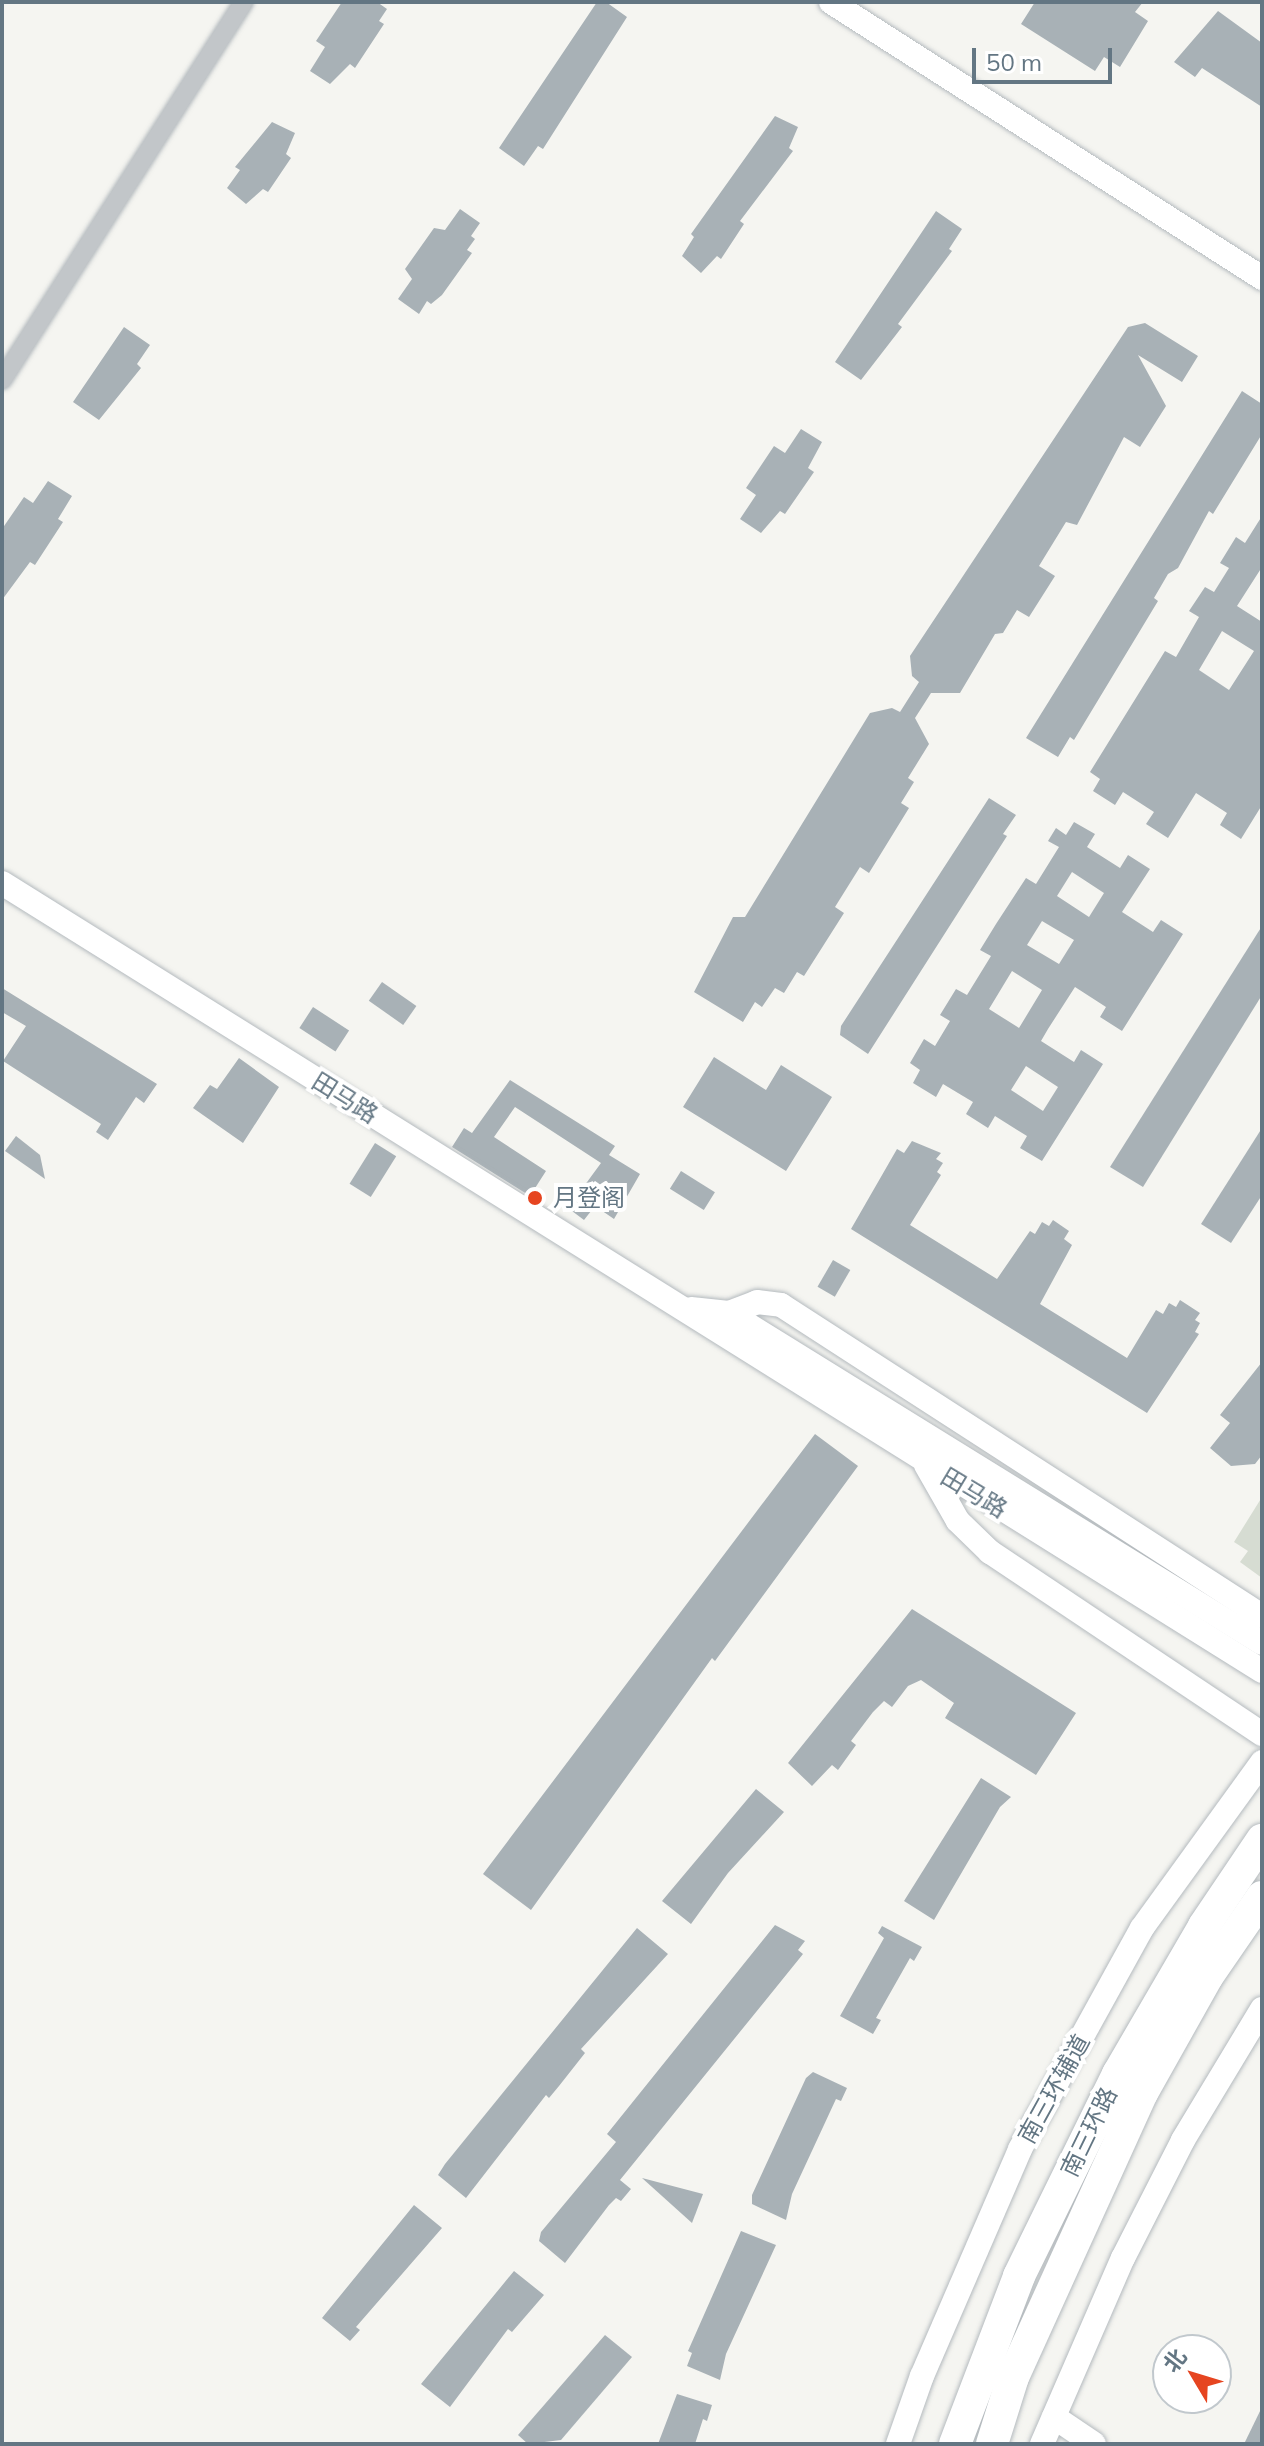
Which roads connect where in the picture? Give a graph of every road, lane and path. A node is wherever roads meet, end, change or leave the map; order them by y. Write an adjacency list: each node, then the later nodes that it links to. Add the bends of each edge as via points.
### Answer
1 (244, 2): 4 (street)
2 (831, 2): 3 (street)
3 (1262, 278)
4 (2, 380)
5 (2, 883): 6 (street, 田马路)
6 (691, 1309): 7 (street, 田马路); 8 (street, 田马路, via 731,1341)
7 (729, 1313): 9 (street, 田马路); 10 (street, via 757,1302 781,1305)
8 (925, 1463): 9 (street, 田马路); 13 (street, via 958,1521 990,1552)
9 (1034, 1514): 11 (street, 田马路); 12 (street, 田马路)
10 (1262, 1616)
11 (1262, 1643)
12 (1262, 1671)
13 (1262, 1734)
14 (1262, 1762): 20 (street, 南三环辅道, via 1142,1928 1020,2149)
15 (1262, 1840): 18 (highway, 南三环路, via 1204,1926 1118,2074)
16 (1262, 1897): 18 (highway, 南三环路, via 1207,1977)
17 (1262, 2009): 19 (street, via 1183,2140 1136,2231)
18 (1060, 2226): 21 (highway, 南三环路); 22 (highway, 南三环路)
19 (1054, 2417): 23 (street); 24 (street)
20 (898, 2444)
21 (955, 2444)
22 (992, 2444)
23 (1042, 2444)
24 (1094, 2444)

